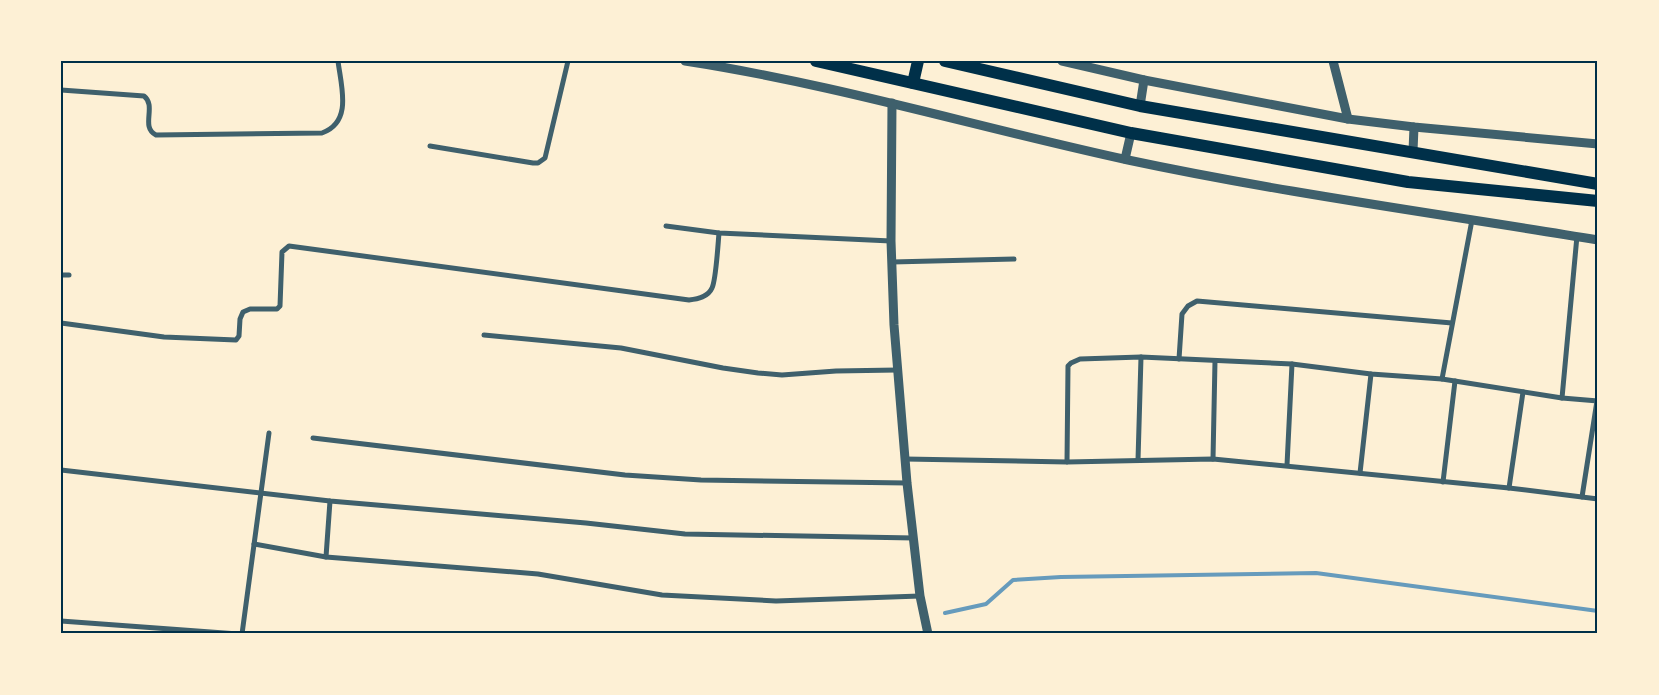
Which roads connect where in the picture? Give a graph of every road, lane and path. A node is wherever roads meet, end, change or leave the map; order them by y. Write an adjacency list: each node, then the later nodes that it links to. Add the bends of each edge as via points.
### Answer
1 (338, 61): 12 (street, via 342,116 334,127 322,133 156,135 149,128 150,103 144,96)
2 (568, 61): 19 (street, via 542,161 533,163)
3 (685, 61): 9 (street)
4 (816, 61): 11 (highway)
5 (918, 61): 11 (highway)
6 (945, 61): 14 (highway)
7 (1062, 61): 10 (street)
8 (1334, 61): 15 (street)
9 (723, 64): 13 (street)
10 (1144, 80): 14 (street); 15 (street)
11 (913, 83): 17 (highway)
12 (61, 90)
13 (892, 103): 21 (street); 29 (street)
14 (1140, 106): 20 (highway)
15 (1348, 119): 16 (street)
16 (1414, 127): 18 (street); 20 (street)
17 (1131, 133): 21 (street); 23 (highway, via 1408,182)
18 (1598, 144)
19 (430, 146)
20 (1412, 152): 22 (highway)
21 (1125, 159): 24 (street, via 1210,177)
22 (1598, 184)
23 (1598, 201)
24 (1472, 220): 27 (street); 35 (street)
25 (666, 226): 26 (street)
26 (719, 233): 29 (street); 34 (street, via 713,288 698,299 289,246 282,252 279,308 243,312 240,336 236,340 164,337)
27 (1577, 236): 28 (street); 46 (street)
28 (1598, 240)
29 (891, 241): 31 (street)
30 (1014, 258): 31 (street)
31 (892, 262): 41 (street)
32 (61, 274): 33 (street)
33 (69, 275)
34 (61, 323)
35 (1452, 323): 38 (street, via 1197,301 1182,314); 43 (street)
36 (484, 335): 41 (street, via 621,348 758,373 782,375)
37 (1141, 357): 38 (street); 52 (street); 53 (street, via 1080,359 1068,366)
38 (1179, 359): 39 (street)
39 (1215, 361): 40 (street); 51 (street)
40 (1292, 364): 42 (street); 54 (street)
41 (897, 370): 50 (street)
42 (1371, 374): 43 (street); 56 (street)
43 (1442, 379): 44 (street)
44 (1455, 381): 45 (street); 57 (street)
45 (1523, 392): 46 (street); 59 (street)
46 (1562, 398): 47 (street)
47 (1598, 401): 61 (street)
48 (269, 433): 60 (street)
49 (314, 438): 58 (street, via 625,475 701,480)
50 (904, 459): 53 (street); 58 (street)
51 (1213, 459): 52 (street); 54 (street)
52 (1138, 460): 53 (street)
53 (1067, 462)
54 (1287, 465): 56 (street)
55 (61, 470): 60 (street)
56 (1360, 473): 57 (street)
57 (1443, 482): 59 (street)
58 (907, 483): 64 (street)
59 (1509, 488): 61 (street)
60 (260, 492): 63 (street); 65 (street)
61 (1582, 497): 62 (street)
62 (1598, 499)
63 (330, 501): 64 (street, via 685,534); 66 (street)
64 (914, 538): 67 (street)
65 (254, 544): 66 (street); 69 (street)
66 (326, 558): 67 (street, via 538,574 662,595 776,601)
67 (920, 596): 70 (street)
68 (61, 622): 69 (street)
69 (240, 634)
70 (928, 634)

